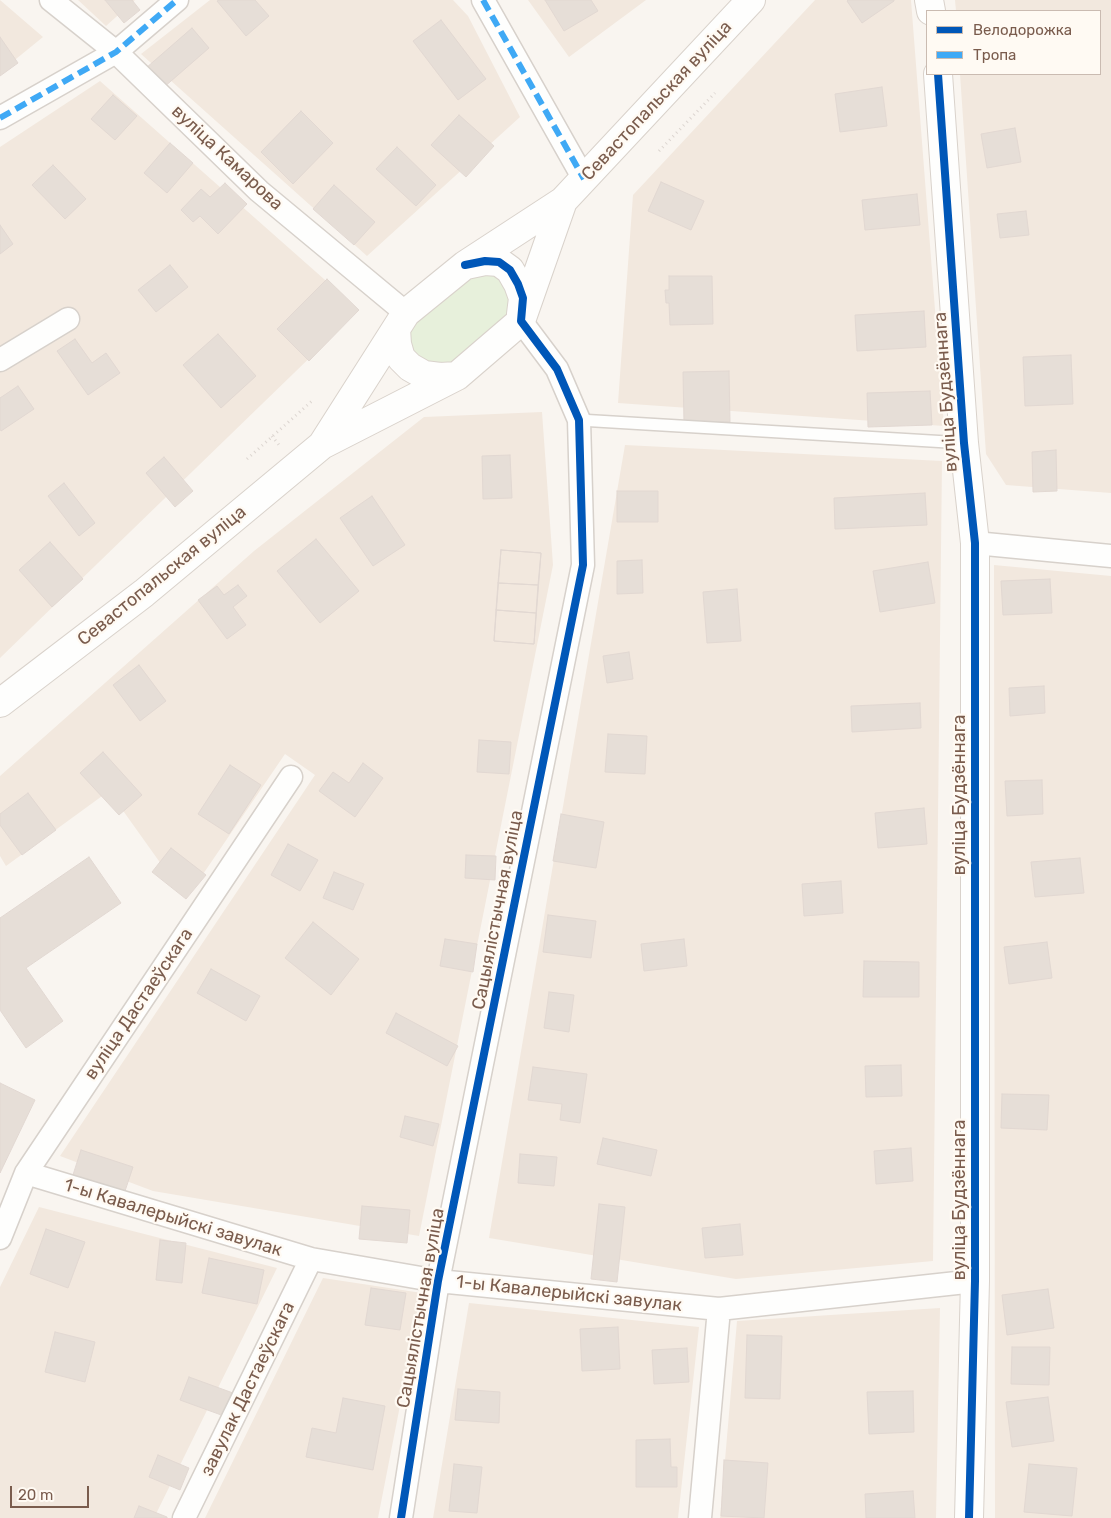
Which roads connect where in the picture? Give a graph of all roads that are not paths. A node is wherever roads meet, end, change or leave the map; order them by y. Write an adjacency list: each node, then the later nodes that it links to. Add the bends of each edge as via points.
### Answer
1 (51, 0): 5 (street, вуліца Камарова)
2 (177, 0): 5 (street)
3 (483, 0): 8 (street)
4 (751, 0): 8 (street, Севастопальская вуліца)
5 (116, 52): 7 (street); 12 (street, вуліца Камарова, via 259,192)
6 (938, 75): 17 (street, вуліца Будзённага)
7 (0, 118)
8 (584, 179): 9 (street, Севастопальская вуліца)
9 (563, 201): 10 (street, Севастопальская вуліца); 13 (street, Севастопальская вуліца)
10 (465, 265): 12 (street, Севастопальская вуліца); 13 (street, via 492,261 510,270 523,298)
11 (68, 319): 14 (street)
12 (401, 321): 15 (street, via 397,344 401,358 410,367 424,375); 18 (street, Севастопальская вуліца)
13 (521, 321): 15 (street, Севастопальская вуліца); 16 (street, Сацыялістычная вуліца, via 557,369)
14 (0, 360)
15 (457, 376): 18 (street, Севастопальская вуліца)
16 (579, 420): 17 (lane); 26 (street, Сацыялістычная вуліца, via 583,565)
17 (964, 443): 19 (street, вуліца Будзённага)
18 (322, 445): 21 (street, Севастопальская вуліца, via 144,593)
19 (975, 544): 20 (street); 27 (street, вуліца Будзённага)
20 (1111, 556)
21 (0, 703)
22 (291, 778): 23 (street, вуліца Дастаеўскага)
23 (26, 1173): 24 (street, вуліца Дастаеўскага); 25 (street, 1-ы Кавалерыйскі завулак)
24 (0, 1238)
25 (311, 1259): 26 (street, 1-ы Кавалерыйскі завулак); 29 (street, завулак Дастаеўскага)
26 (438, 1281): 28 (street, 1-ы Кавалерыйскі завулак); 30 (street, Сацыялістычная вуліца)
27 (975, 1281): 28 (street, 1-ы Кавалерыйскі завулак); 32 (street, вуліца Будзённага)
28 (719, 1308): 31 (street)
29 (184, 1518)
30 (401, 1518)
31 (700, 1518)
32 (969, 1518)

